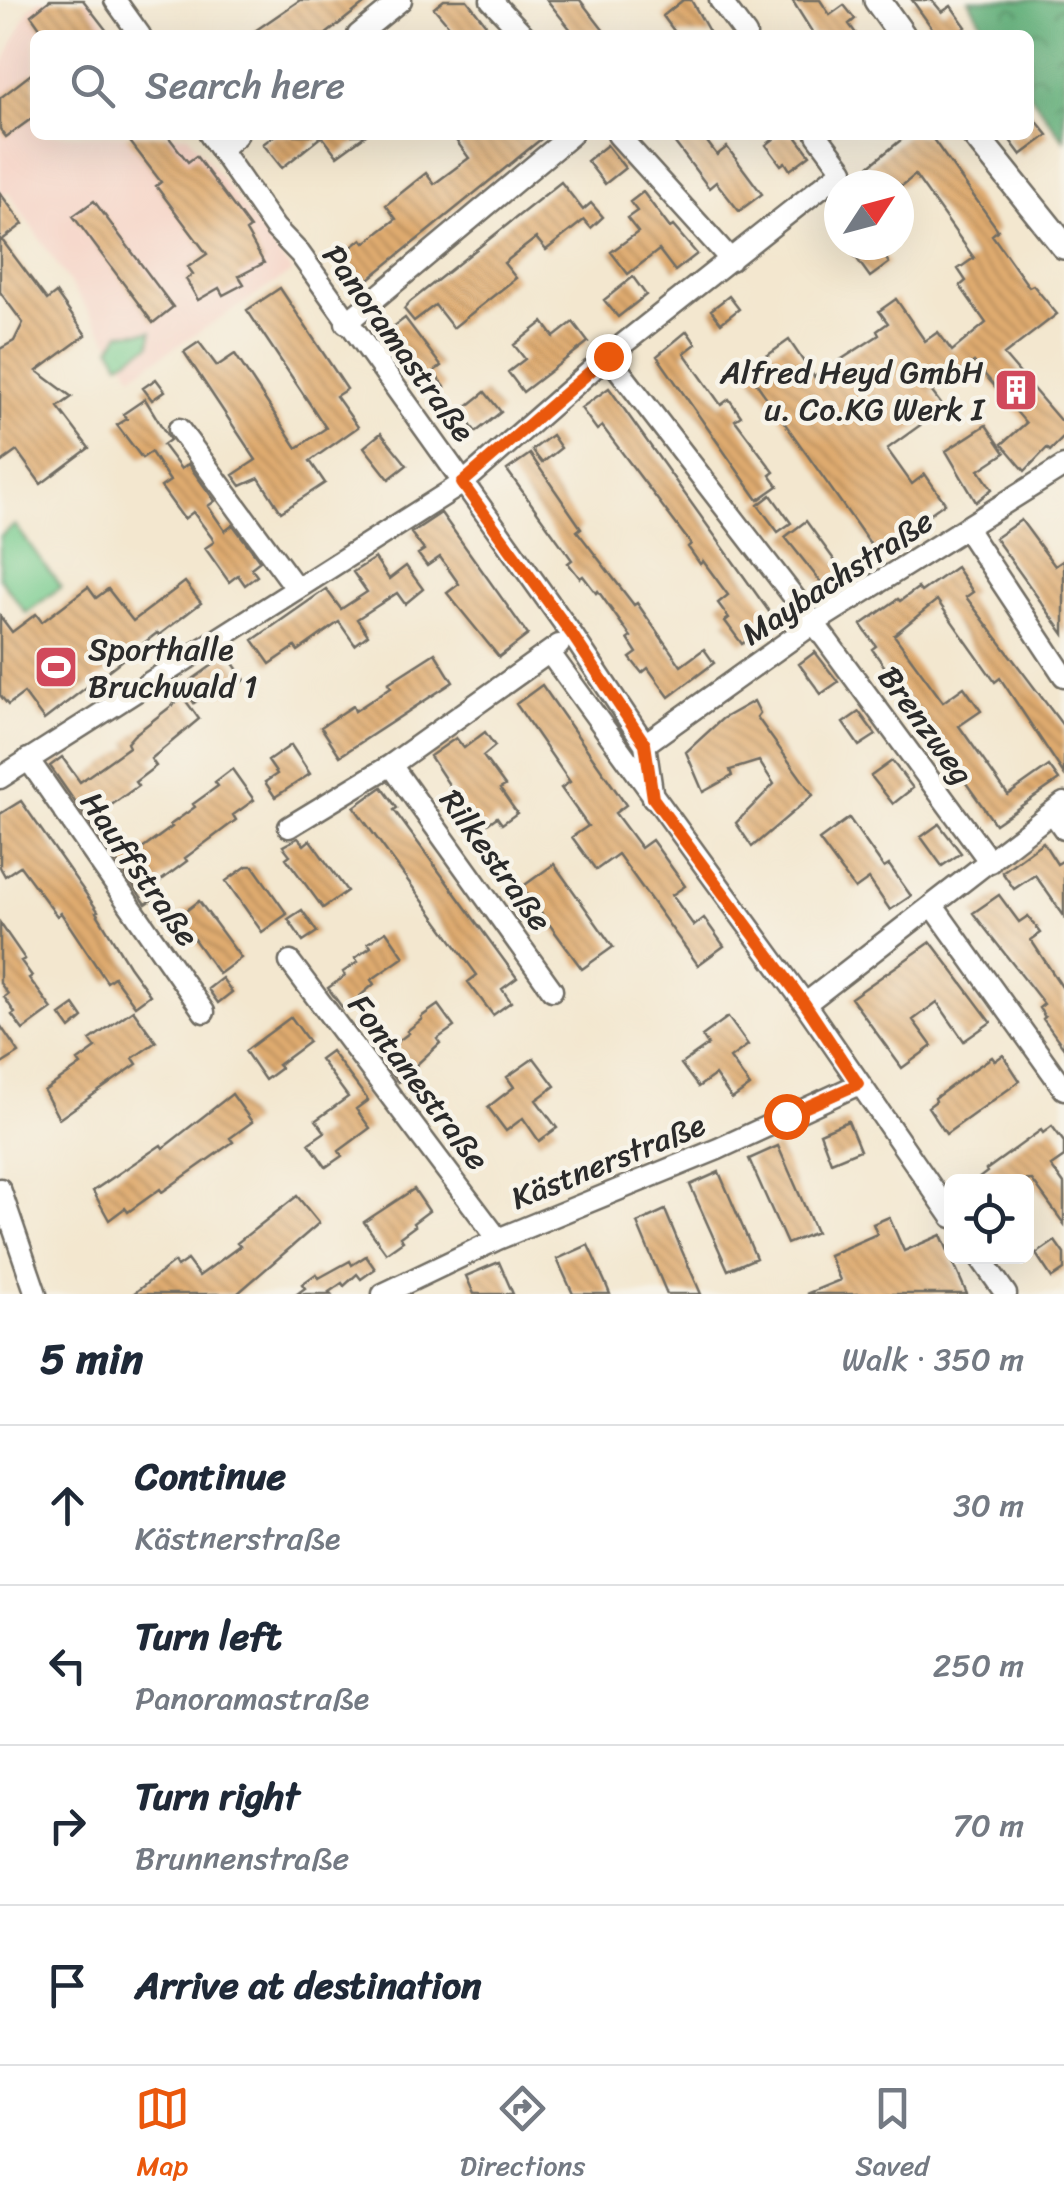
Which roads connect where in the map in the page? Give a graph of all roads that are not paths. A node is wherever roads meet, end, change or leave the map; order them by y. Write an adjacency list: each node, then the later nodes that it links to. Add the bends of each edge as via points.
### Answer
1 (115, 0): 6 (street)
2 (401, 0): 7 (street)
3 (491, 0): 8 (street)
4 (720, 0): 9 (street)
5 (877, 0): 10 (street)
6 (136, 30)
7 (364, 30)
8 (519, 30)
9 (742, 30)
10 (898, 30)
11 (564, 140): 18 (street)
12 (622, 140): 17 (street)
13 (822, 140): 17 (street, via 843,170)
14 (979, 140): 16 (street)
15 (215, 142): 18 (street, Panoramastraße)
16 (1064, 246)
17 (730, 260): 19 (street)
18 (346, 323): 22 (street, Panoramastraße)
19 (608, 356): 22 (street); 25 (street, Brenzweg)
20 (180, 429): 24 (street)
21 (1064, 466): 23 (street, Maybachstraße)
22 (462, 483): 24 (street); 26 (street, Panoramastraße)
23 (966, 530): 25 (street, Maybachstraße); 28 (street)
24 (297, 588): 30 (street)
25 (814, 623): 29 (street, Maybachstraße); 36 (street, Brenzweg)
26 (573, 636): 27 (street); 29 (street, Panoramastraße)
27 (550, 652): 31 (street); 33 (street, Panoramastraße)
28 (1064, 676)
29 (645, 744): 33 (street, Panoramastraße)
30 (28, 759): 32 (street); 41 (street, Hauffstraße)
31 (391, 765): 35 (street); 39 (street, Rilkestraße)
32 (0, 778)
33 (653, 798): 40 (street, Panoramastraße)
34 (1060, 814): 36 (street)
35 (289, 827)
36 (990, 862): 37 (street)
37 (932, 906): 40 (street); 43 (street)
38 (290, 962): 46 (street, Fontanestraße)
39 (552, 990)
40 (805, 1004): 42 (street, Panoramastraße)
41 (204, 1012)
42 (858, 1084): 45 (street, Panoramastraße); 46 (street, Kästnerstraße)
43 (1064, 1089)
44 (0, 1188): 49 (street)
45 (944, 1206)
46 (498, 1238): 48 (street, Kästnerstraße)
47 (985, 1264): 50 (street)
48 (397, 1291)
49 (36, 1294)
50 (1006, 1294)

